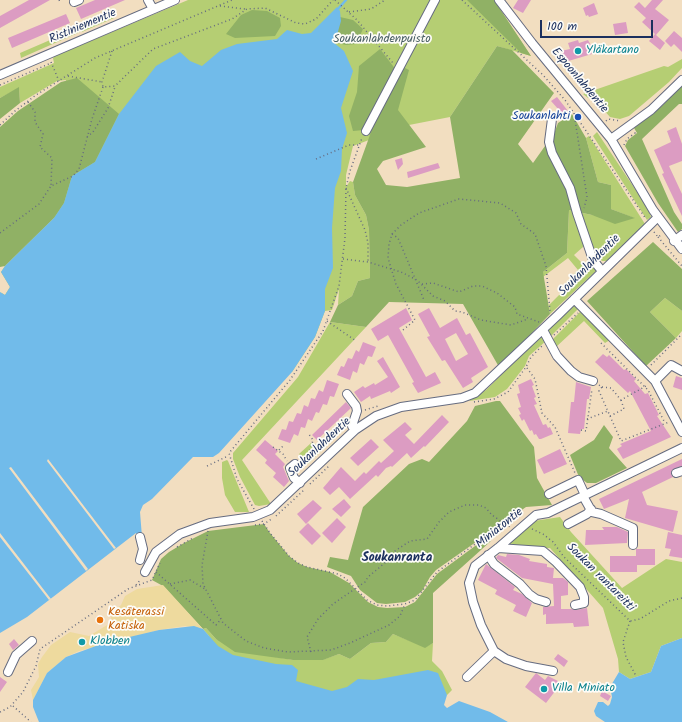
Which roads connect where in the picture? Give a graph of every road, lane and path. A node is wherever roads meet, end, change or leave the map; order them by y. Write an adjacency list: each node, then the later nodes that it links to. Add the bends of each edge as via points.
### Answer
1 (59, 0): 9 (path)
2 (175, 0): 10 (street, Ristiniementie)
3 (232, 0): 11 (path)
4 (334, 0): 12 (path, via 316,19 305,24 296,23 265,8); 13 (path)
5 (385, 0): 13 (path, via 371,9)
6 (435, 0): 16 (street)
7 (462, 0): 26 (path, via 543,75)
8 (499, 0): 29 (street, Espoonlahdentie)
9 (61, 3)
10 (150, 3): 15 (street, Ristiniementie)
11 (218, 6): 12 (path); 14 (path)
12 (247, 10): 23 (path, via 153,49)
13 (349, 12): 16 (path)
14 (112, 51): 18 (path, via 95,58); 21 (path)
15 (50, 59): 17 (street, Ristiniementie); 20 (path); 22 (path)
16 (399, 70): 31 (street)
17 (0, 75)
18 (68, 76): 20 (path); 21 (path)
19 (682, 80): 30 (street)
20 (59, 81): 25 (path)
21 (102, 82): 24 (path)
22 (0, 85)
23 (115, 86): 24 (path); 32 (path, via 108,108)
24 (103, 87): 32 (path)
25 (28, 101): 28 (path); 37 (path, via 35,112 34,122 43,134 40,147 52,158)
26 (574, 112): 39 (path, via 587,197); 41 (path)
27 (552, 119): 53 (street, via 549,142 552,153 570,188 594,260)
28 (0, 125)
29 (601, 125): 30 (path, via 608,119 621,122 626,120); 33 (street, Espoonlahdentie)
30 (630, 126): 33 (street); 35 (path, via 635,133 625,142)
31 (366, 131): 34 (path)
32 (87, 137): 37 (path, via 79,169 73,176)
33 (611, 139): 40 (street, Espoonlahdentie)
34 (360, 145): 36 (path, via 349,145); 38 (path)
35 (625, 150)
36 (316, 159)
37 (50, 186): 43 (path, via 39,204)
38 (346, 188): 49 (path); 50 (path, via 366,230)
39 (584, 210)
40 (658, 218): 41 (street, Soukanlahdentie); 42 (street, Espoonlahdentie)
41 (650, 225): 46 (path); 53 (street, Soukanlahdentie)
42 (666, 230): 46 (path); 47 (street, Espoonlahdentie)
43 (0, 233)
44 (392, 234): 52 (path, via 388,258); 54 (path, via 398,238); 61 (path, via 419,214 459,199 500,202 516,213 521,224 536,234 546,266)
45 (682, 235): 47 (street)
46 (658, 237): 51 (path)
47 (674, 241): 48 (street, Espoonlahdentie)
48 (682, 249)
49 (343, 259): 50 (path); 60 (path, via 339,286)
50 (368, 262): 52 (path)
51 (682, 266)
52 (391, 268): 54 (path); 62 (path, via 396,284 415,320)
53 (602, 271): 56 (street, Soukanlahdentie)
54 (417, 280): 55 (path); 57 (path)
55 (421, 284): 59 (path, via 455,311 481,320 511,325); 59 (path, via 433,283 459,292 473,286 482,286 497,293 515,306 517,314)
56 (574, 299): 58 (street); 61 (street, Soukanlahdentie)
57 (424, 300)
58 (583, 308): 64 (path); 68 (street)
59 (528, 319): 61 (path)
60 (327, 321): 65 (path); 90 (path, via 290,380 230,450)
61 (547, 326): 64 (street); 82 (street, Soukanlahdentie, via 468,397 401,407 376,416)
62 (402, 330)
63 (682, 334): 68 (path)
64 (549, 339): 67 (path, via 531,357); 71 (street, via 557,356 571,371 579,377)
65 (356, 341)
66 (601, 343): 72 (path)
67 (526, 367): 76 (path, via 508,392 494,399); 94 (path, via 535,379 542,412 555,427)
68 (645, 371): 70 (street)
69 (682, 372): 70 (street, via 671,365)
70 (653, 380): 72 (path); 80 (street)
71 (593, 381): 73 (path); 79 (path)
72 (645, 386): 75 (path); 81 (path)
73 (602, 387): 75 (path, via 611,388); 77 (path, via 599,391)
74 (347, 394): 82 (street, via 357,411 352,426)
75 (621, 400): 78 (path, via 624,409)
76 (470, 403)
77 (608, 411): 78 (path); 79 (path)
78 (610, 416): 81 (path, via 621,441)
79 (587, 419): 83 (path, via 586,431)
80 (676, 419): 81 (path); 84 (street)
81 (665, 423)
82 (354, 430): 95 (street, Soukanlahdentie)
83 (581, 430)
84 (682, 432)
85 (308, 433): 92 (path, via 313,440 307,463 300,470)
86 (283, 446): 89 (path)
87 (273, 447): 89 (path)
88 (682, 448): 97 (street, Miniatontie)
89 (280, 450): 92 (path)
90 (228, 456): 91 (path); 98 (path)
91 (207, 466)
92 (292, 466): 95 (street, via 294,478)
93 (329, 466): 100 (path, via 281,513)
94 (578, 480): 96 (street); 97 (street)
95 (300, 483): 114 (street, Soukanlahdentie, via 278,505 265,513 210,523 180,534 156,552)
96 (549, 494)
97 (584, 495): 99 (street); 108 (street, Miniatontie, via 548,513 536,515)
98 (253, 508)
99 (591, 510): 101 (street); 107 (street, via 633,528)
100 (264, 524): 102 (path); 116 (path, via 284,550 298,563 338,574)
101 (568, 524)
102 (253, 525)
103 (530, 529): 123 (path, Soukan rantareitti, via 543,534 553,542 564,557)
104 (202, 534): 117 (path, via 208,531 201,575)
105 (140, 537): 112 (street, via 143,549)
106 (196, 537): 109 (path)
107 (633, 545)
108 (498, 548): 110 (street, Miniatontie); 121 (street, via 542,551 580,587 584,603)
109 (174, 549)
110 (488, 555): 119 (street, via 494,564 529,594); 125 (street, Miniatontie, via 475,566 469,583 472,602)
111 (161, 559): 113 (path)
112 (140, 560)
113 (156, 571): 115 (path); 131 (path, via 152,580 128,589 40,649 34,672)
114 (145, 572)
115 (170, 584): 117 (path, via 190,580); 122 (path, via 216,625)
116 (356, 588): 120 (path, via 367,600 377,605); 120 (path, via 386,562 392,553 410,541 427,539 444,517 461,507 479,505 508,526 486,536 437,572 422,593 415,600); 126 (path, via 318,618 308,637)
117 (205, 589): 122 (path)
118 (682, 598): 123 (path, Soukan rantareitti, via 669,601 640,619)
119 (546, 602)
120 (405, 604): 126 (path, via 400,616 389,625 331,650)
121 (575, 605)
122 (221, 619): 126 (path, via 246,641 264,648)
123 (630, 621): 129 (path, via 623,642 626,657)
124 (32, 641): 128 (street, via 16,655)
125 (494, 651): 127 (street, via 519,664); 130 (street)
126 (311, 652)
127 (553, 671)
128 (8, 672)
129 (636, 676)
130 (467, 677)
131 (13, 705): 132 (path); 133 (path)
132 (0, 712)
133 (31, 722)

